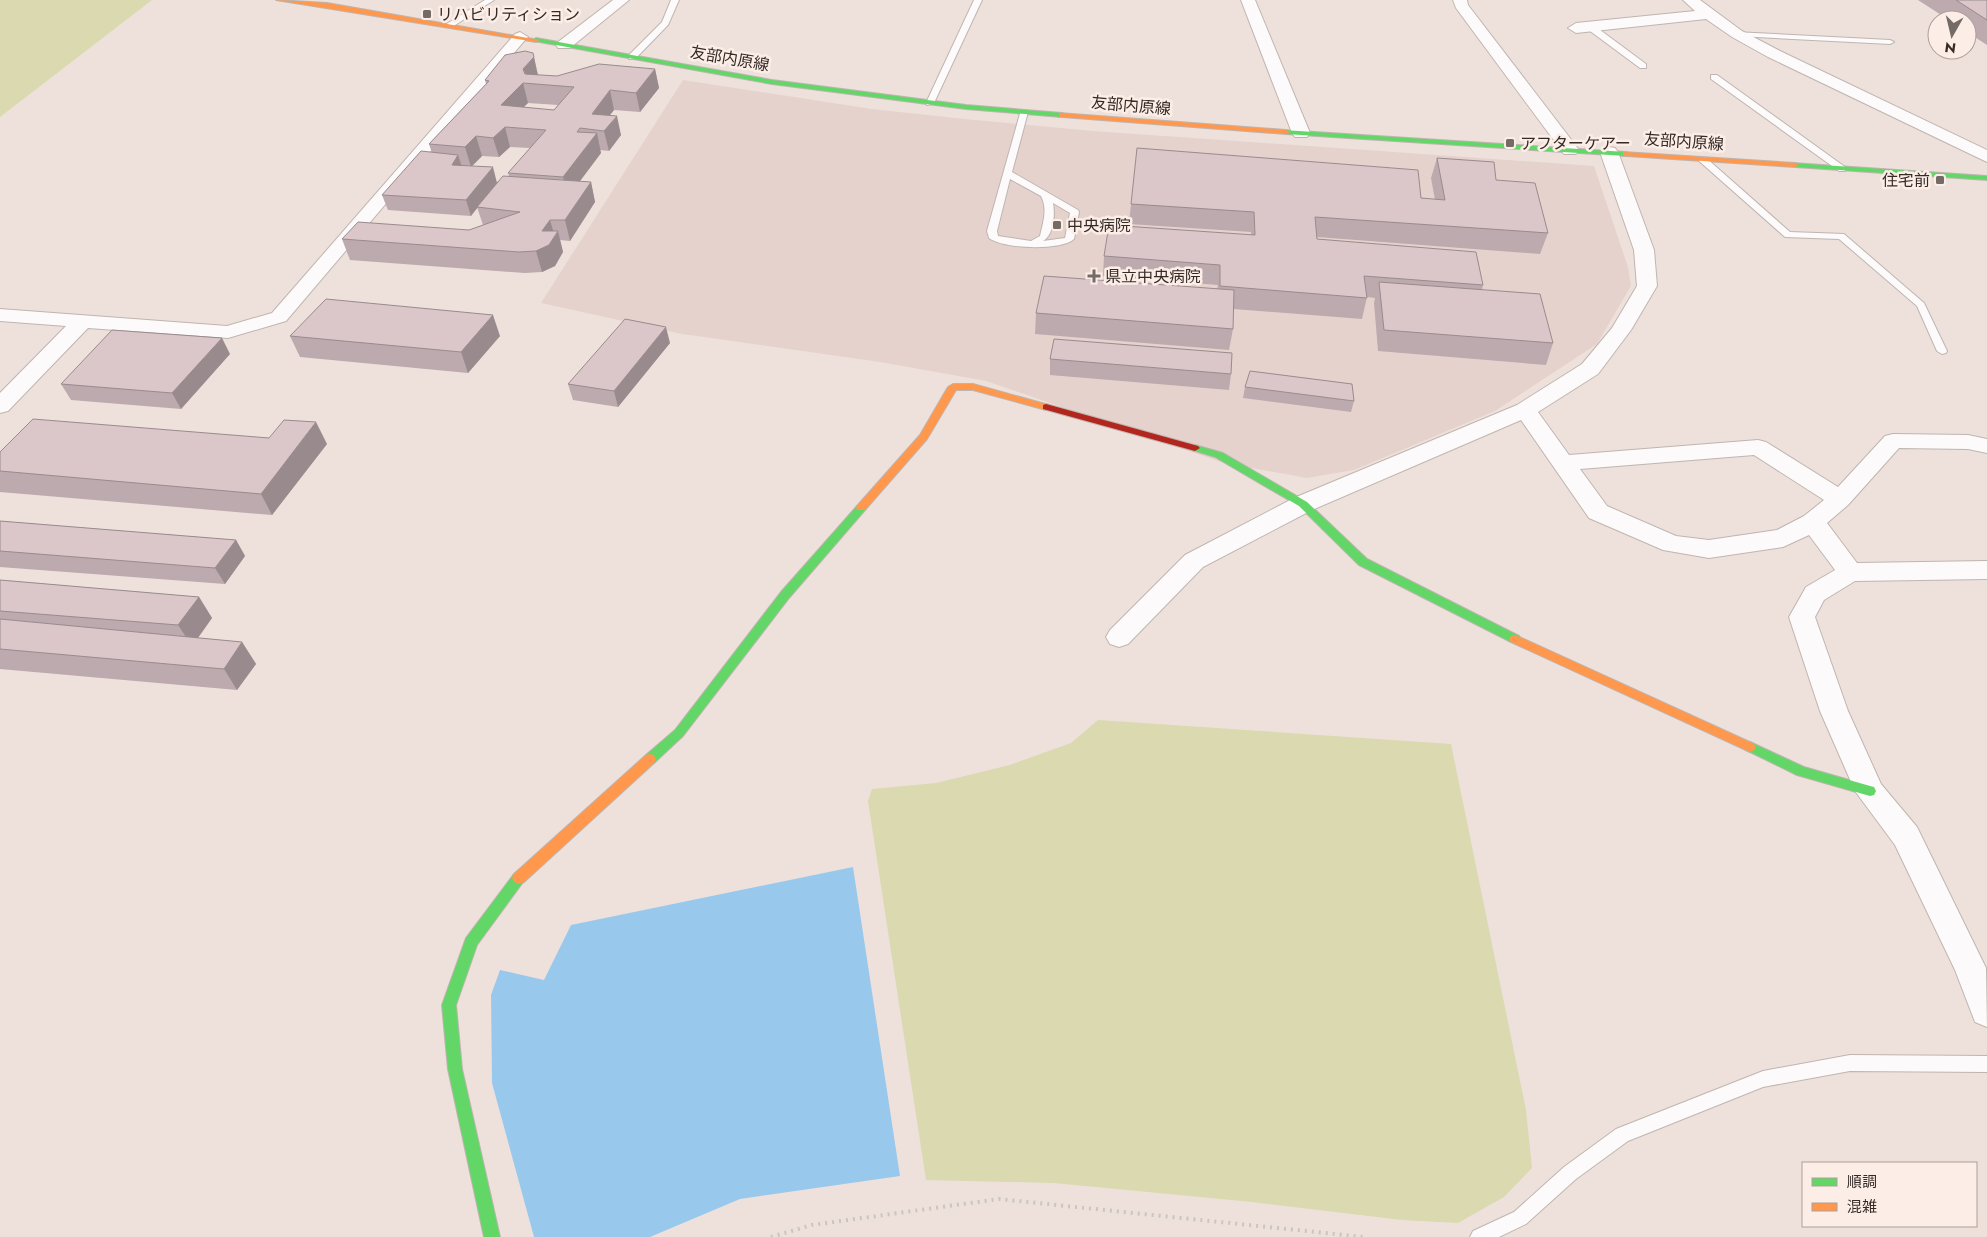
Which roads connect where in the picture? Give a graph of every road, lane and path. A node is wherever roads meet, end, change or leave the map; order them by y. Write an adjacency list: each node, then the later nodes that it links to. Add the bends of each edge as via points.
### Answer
1 (279, 0): 10 (main road, 友部内原線)
2 (490, 0): 10 (lane)
3 (622, 0): 15 (street)
4 (675, 0): 16 (lane, via 665,23)
5 (978, 0): 19 (lane)
6 (1248, 0): 21 (street)
7 (1460, 0): 22 (street)
8 (1690, 0): 9 (street)
9 (1708, 14): 11 (street); 12 (street)
10 (449, 24): 13 (main road, 友部内原線)
11 (1583, 27): 17 (lane)
12 (1737, 34): 14 (lane); 24 (street)
13 (520, 37): 15 (main road, 友部内原線); 32 (street, via 279,317 228,332)
14 (1890, 42)
15 (564, 45): 16 (main road, 友部内原線)
16 (632, 57): 19 (main road, 友部内原線, via 772,82)
17 (1643, 66)
18 (1714, 77): 26 (lane)
19 (930, 103): 20 (main road, 友部内原線)
20 (1024, 112): 21 (main road, 友部内原線); 27 (lane)
21 (1301, 132): 22 (main road, 友部内原線)
22 (1570, 150): 23 (main road, 友部内原線)
23 (1608, 152): 25 (main road, 友部内原線); 35 (street, via 1644,250 1647,286 1621,330 1590,369)
24 (1987, 157)
25 (1702, 159): 26 (main road, 友部内原線); 33 (lane, via 1788,235 1841,236 1921,304)
26 (1842, 169): 28 (main road, 友部内原線)
27 (1007, 173): 29 (lane); 30 (lane, via 992,235 1002,241)
28 (1987, 178)
29 (1045, 195): 30 (lane, via 1051,211 1044,237); 30 (lane, via 1075,212 1069,239 1064,243)
30 (1034, 243)
31 (0, 316): 32 (street)
32 (82, 322): 34 (street)
33 (1942, 351)
34 (0, 406)
35 (1524, 410): 37 (street); 39 (street)
36 (1987, 446): 38 (street, via 1968,442 1893,441)
37 (1564, 463): 38 (street, via 1758,447); 40 (street, via 1598,512 1672,544 1709,550 1783,538)
38 (1840, 499): 40 (street)
39 (1303, 504): 43 (street, via 1194,561); 44 (main road, via 1363,562 1490,628 1801,771); 47 (main road, via 1219,455 973,387 953,387 924,437 785,595 679,733 514,882 471,942 449,1005 455,1069)
40 (1813, 522): 42 (street)
41 (1987, 570): 42 (street)
42 (1850, 572): 44 (street, via 1814,594 1802,617 1834,711)
43 (1119, 637)
44 (1870, 791): 45 (street, via 1906,836 1970,968)
45 (1987, 1011)
46 (1987, 1064): 50 (lane, via 1850,1063 1763,1078 1622,1135 1570,1173 1520,1218)
47 (492, 1237)
48 (771, 1237): 49 (path, via 812,1225 999,1200)
49 (1364, 1237)
50 (1479, 1237)

